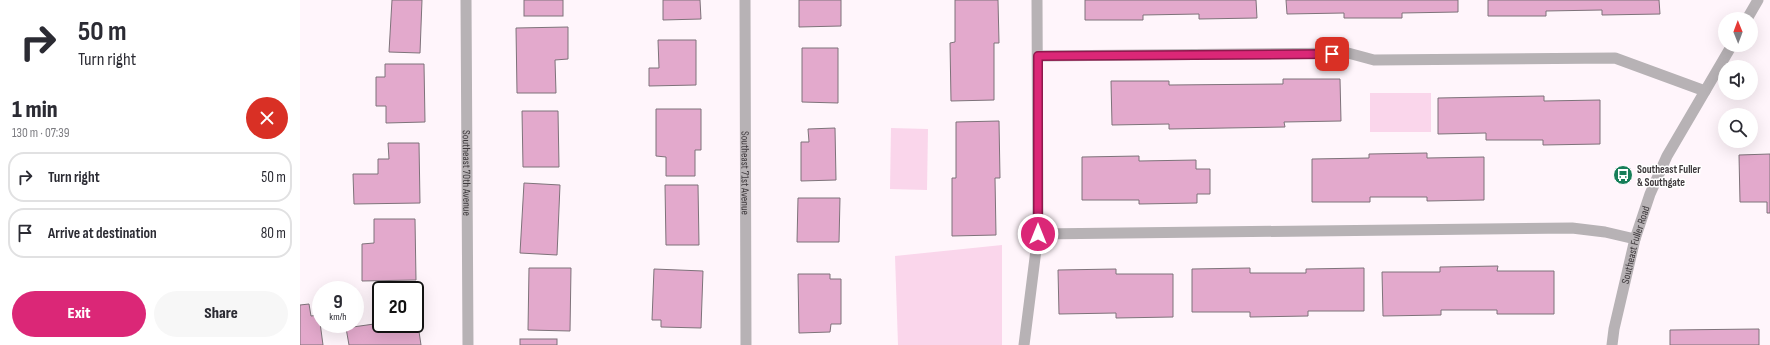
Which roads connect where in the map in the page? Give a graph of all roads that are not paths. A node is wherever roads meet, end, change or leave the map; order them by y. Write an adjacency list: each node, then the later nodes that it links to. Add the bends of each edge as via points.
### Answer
1 (466, 0): 11 (street, Southeast 70th Avenue)
2 (746, 0): 12 (street, Southeast 71st Avenue)
3 (1036, 0): 7 (street)
4 (1758, 0): 5 (street)
5 (1751, 12)
6 (1728, 52): 8 (street, Southeast Fuller Road)
7 (1038, 56): 8 (street, via 1348,53 1374,60 1615,58); 9 (street)
8 (1705, 91): 10 (street, Southeast Fuller Road, via 1667,156 1650,194)
9 (1038, 234): 10 (street, via 1572,228); 13 (street)
10 (1635, 239): 14 (street, Southeast Fuller Road)
11 (468, 345)
12 (746, 345)
13 (1024, 345)
14 (1612, 345)

